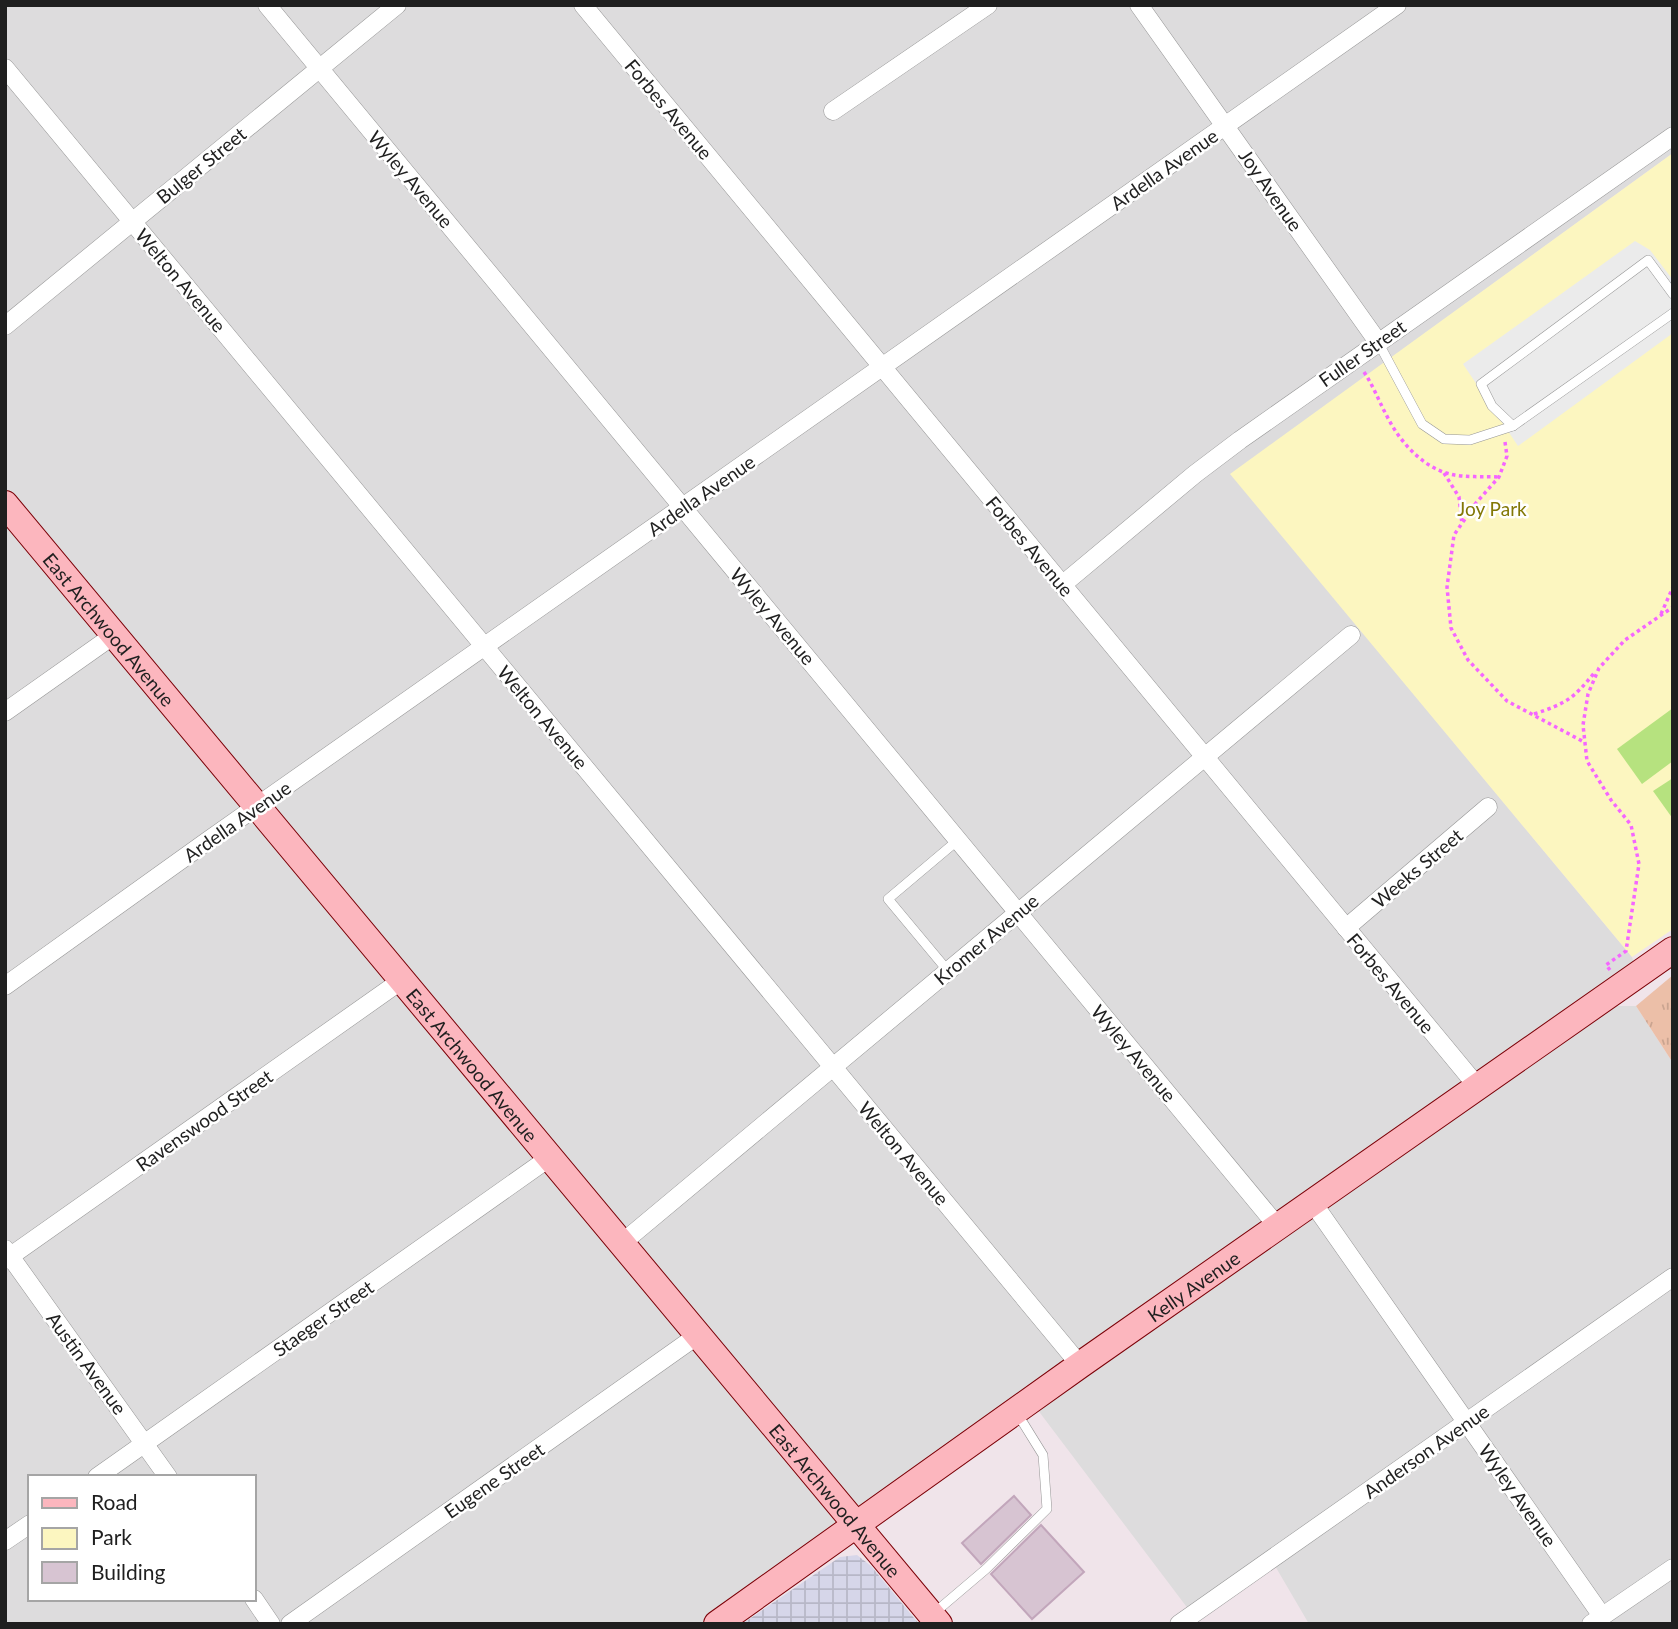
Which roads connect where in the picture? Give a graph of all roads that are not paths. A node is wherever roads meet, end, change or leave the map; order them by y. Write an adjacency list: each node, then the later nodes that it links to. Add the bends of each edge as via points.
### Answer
1 (267, 5): 8 (street, Wyley Avenue)
2 (397, 5): 8 (street, Bulger Street)
3 (583, 5): 17 (street, Forbes Avenue)
4 (988, 5): 9 (street)
5 (1139, 5): 10 (street, Joy Avenue)
6 (1396, 5): 10 (street, Ardella Avenue)
7 (5, 68): 12 (street, Welton Avenue)
8 (320, 68): 12 (street, Bulger Street); 20 (street, Wyley Avenue)
9 (833, 111)
10 (1226, 126): 16 (street, Joy Avenue); 17 (street, Ardella Avenue)
11 (1673, 136): 16 (street, Fuller Street)
12 (132, 221): 15 (street, Bulger Street); 24 (street, Welton Avenue)
13 (1673, 294): 18 (lane, via 1648,260 1481,384 1492,406)
14 (1673, 313): 18 (lane)
15 (5, 326)
16 (1378, 342): 18 (lane, via 1422,424 1444,439 1470,440); 21 (street, Fuller Street, via 1195,474)
17 (882, 367): 20 (street, Ardella Avenue); 21 (street, Forbes Avenue)
18 (1513, 426)
19 (5, 504): 22 (main road, East Archwood Avenue)
20 (683, 508): 24 (street, Ardella Avenue); 29 (street, Wyley Avenue)
21 (1062, 585): 26 (street, Forbes Avenue)
22 (114, 635): 25 (street); 27 (main road, East Archwood Avenue)
23 (1351, 635): 26 (street, Kromer Avenue)
24 (485, 647): 27 (street, Ardella Avenue); 36 (street, Welton Avenue)
25 (5, 712)
26 (1205, 757): 30 (street, Kromer Avenue); 31 (street, Forbes Avenue)
27 (256, 807): 34 (main road, East Archwood Avenue); 35 (street, Ardella Avenue)
28 (1488, 807): 31 (street, Weeks Street)
29 (958, 840): 30 (street, Wyley Avenue); 33 (lane, via 888,899)
30 (1018, 912): 33 (street, Kromer Avenue); 40 (street, Wyley Avenue)
31 (1346, 928): 37 (street, Forbes Avenue)
32 (1673, 950): 37 (main road, Kelly Avenue)
33 (948, 971): 36 (street, Kromer Avenue)
34 (402, 980): 38 (main road, East Archwood Avenue); 42 (street, Ravenswood Street)
35 (5, 986)
36 (833, 1067): 41 (street, Kromer Avenue); 45 (street, Welton Avenue)
37 (1477, 1086): 39 (main road, Kelly Avenue)
38 (549, 1158): 41 (main road, East Archwood Avenue); 48 (street, Staeger Street)
39 (1312, 1203): 40 (main road, Kelly Avenue); 47 (street, Wyley Avenue)
40 (1278, 1227): 45 (main road, Kelly Avenue)
41 (622, 1243): 44 (main road, East Archwood Avenue)
42 (7, 1255): 48 (street, Austin Avenue)
43 (1673, 1277): 47 (street, Anderson Avenue)
44 (698, 1335): 51 (main road, East Archwood Avenue); 59 (street, Eugene Street)
45 (1080, 1365): 46 (main road, Kelly Avenue)
46 (1016, 1412): 51 (main road, Kelly Avenue); 56 (lane, via 1043,1455 1047,1509)
47 (1468, 1422): 57 (street, Wyley Avenue); 61 (street, Anderson Avenue)
48 (146, 1445): 49 (street, Staeger Street); 50 (street, Austin Avenue)
49 (100, 1475)
50 (167, 1475)
51 (856, 1524): 56 (main road, East Archwood Avenue); 60 (main road, Kelly Avenue)
52 (28, 1525): 53 (street)
53 (5, 1541)
54 (1673, 1568): 57 (street)
55 (255, 1601): 58 (street)
56 (935, 1619)
57 (1596, 1620)
58 (271, 1624)
59 (290, 1624)
60 (717, 1624)
61 (1179, 1624)

